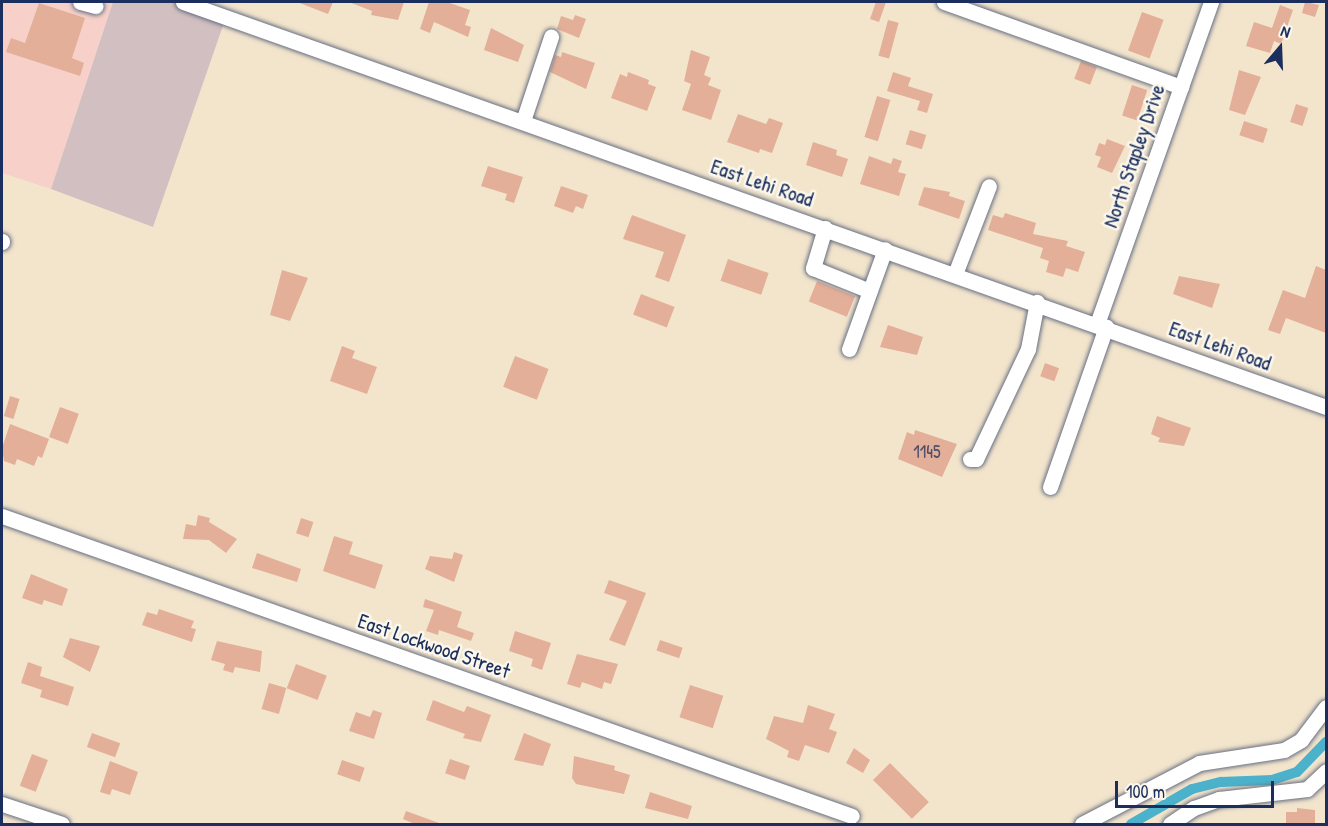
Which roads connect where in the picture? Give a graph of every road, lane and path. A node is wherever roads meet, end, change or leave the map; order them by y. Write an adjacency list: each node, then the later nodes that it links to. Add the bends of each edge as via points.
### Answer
1 (80, 2): 5 (street)
2 (183, 2): 8 (street, East Lehi Road)
3 (944, 2): 7 (street)
4 (1211, 2): 7 (street, North Stapley Drive)
5 (95, 6)
6 (551, 37): 8 (street)
7 (1181, 87): 15 (street, North Stapley Drive)
8 (523, 121): 10 (street, East Lehi Road)
9 (989, 186): 12 (street)
10 (825, 228): 11 (street, East Lehi Road); 13 (street, via 813,268)
11 (885, 249): 12 (street, East Lehi Road); 13 (street)
12 (955, 274): 14 (street, East Lehi Road)
13 (870, 291): 16 (street)
14 (1037, 302): 15 (street, East Lehi Road); 18 (street, via 1028,349 976,459)
15 (1102, 325): 17 (street, East Lehi Road); 19 (street, North Stapley Drive)
16 (849, 349)
17 (1326, 407)
18 (970, 459)
19 (1050, 487)
20 (2, 516): 24 (street, East Lockwood Street)
21 (1326, 706): 26 (street, via 1301,740 1284,750 1199,763)
22 (1326, 771): 27 (street, via 1307,789 1219,799 1194,808)
23 (2, 804): 25 (street)
24 (852, 816)
25 (62, 825)
26 (1082, 825)
27 (1170, 825)

